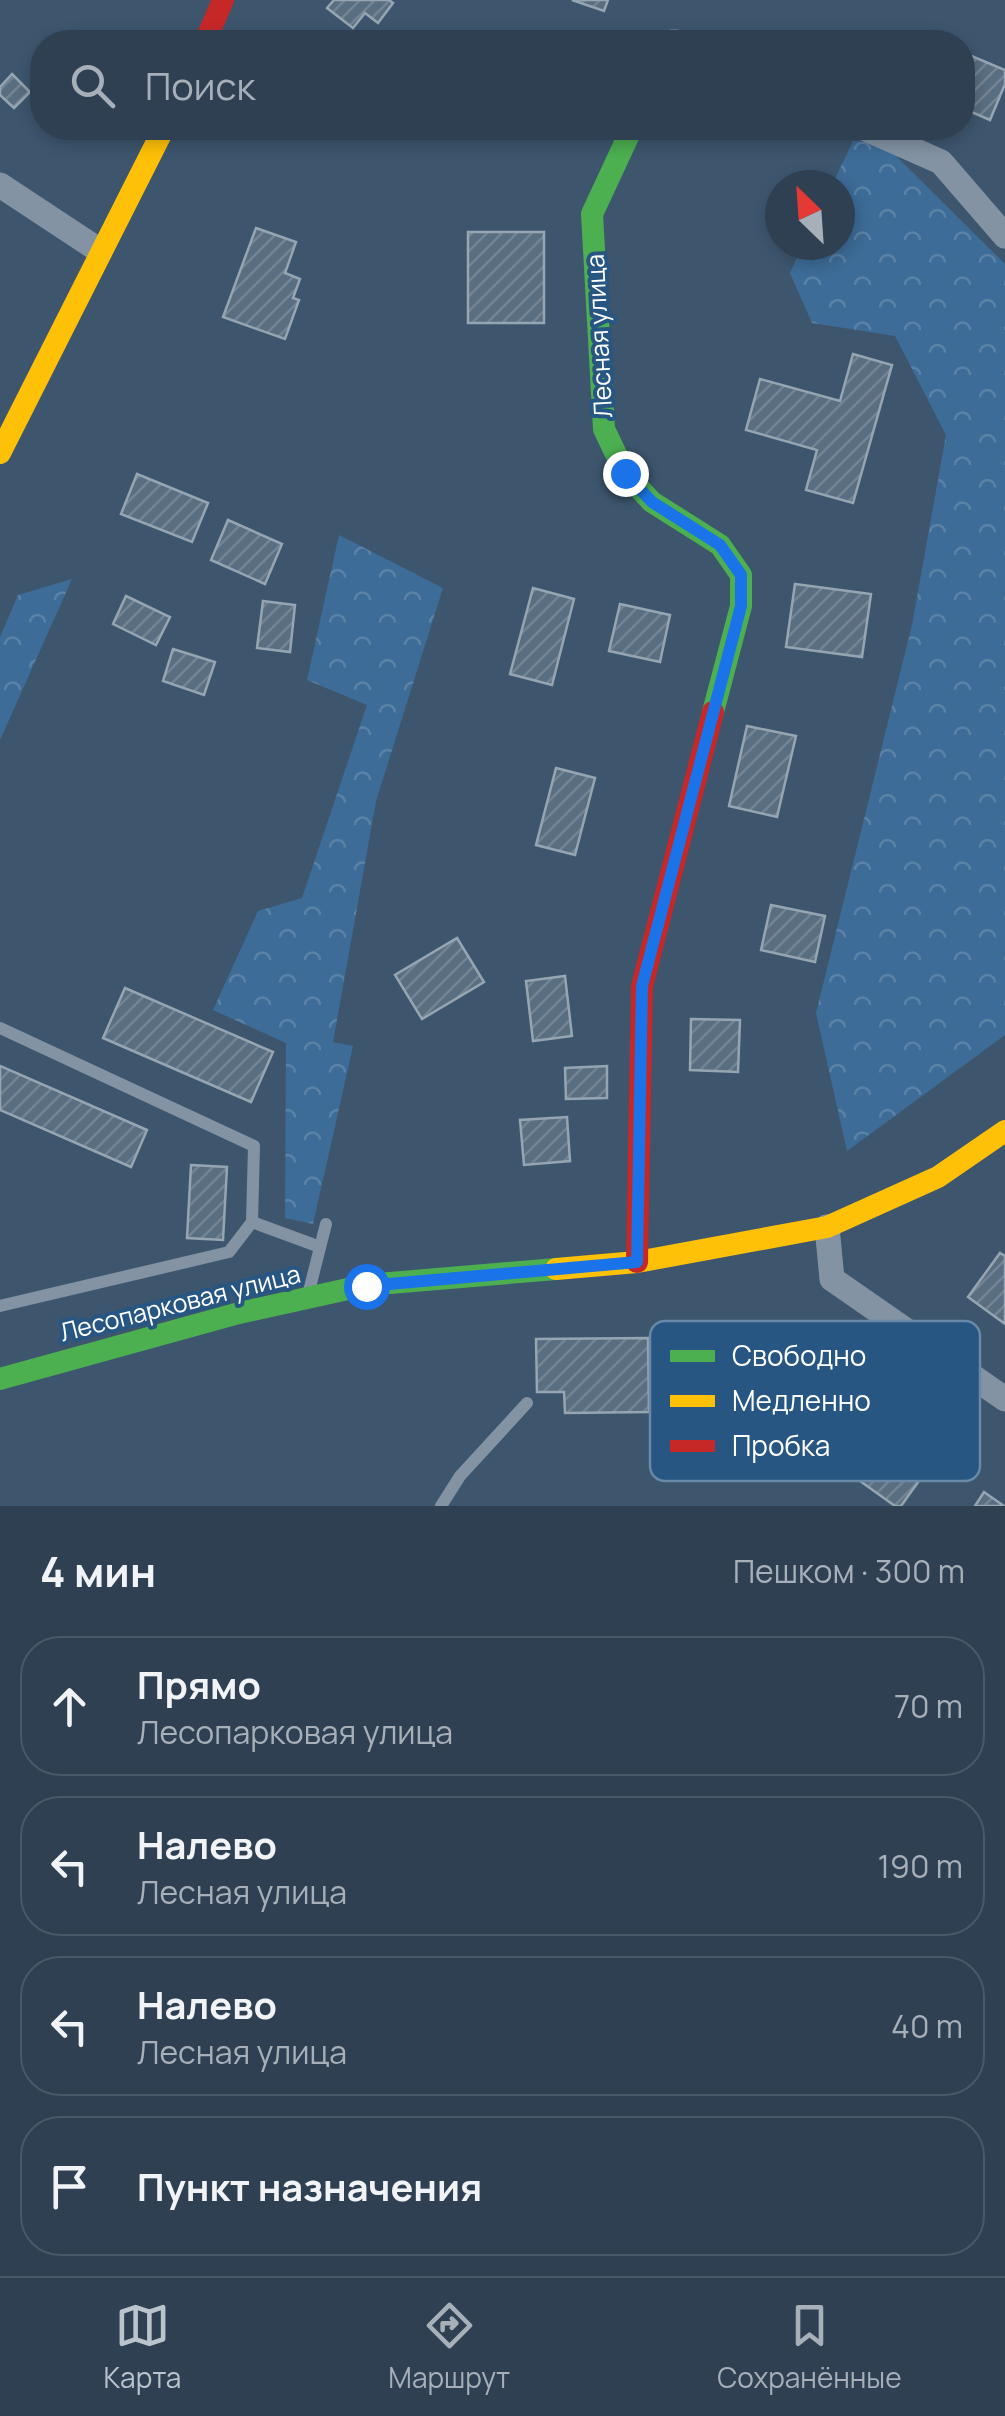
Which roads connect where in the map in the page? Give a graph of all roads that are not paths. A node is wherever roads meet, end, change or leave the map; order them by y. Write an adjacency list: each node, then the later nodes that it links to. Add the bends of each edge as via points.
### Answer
1 (223, 0): 2 (street)
2 (210, 30)
3 (158, 140): 8 (street)
4 (626, 140): 16 (street, Лесная улица, via 592,214 604,430 625,473 652,502 720,545 741,575 741,606 642,986)
5 (891, 140): 7 (street, via 941,162)
6 (0, 184): 8 (street)
7 (1005, 236)
8 (100, 251): 9 (street)
9 (0, 453)
10 (0, 1028): 12 (lane, via 254,1146)
11 (1005, 1131): 14 (street, Лесопарковая улица, via 938,1176)
12 (252, 1222): 15 (lane); 18 (lane, via 229,1252)
13 (326, 1224): 15 (lane)
14 (827, 1227): 16 (street, Лесопарковая улица); 19 (street, via 832,1279)
15 (320, 1247): 17 (lane)
16 (637, 1262): 17 (street, Лесопарковая улица, via 366,1286)
17 (307, 1298): 20 (street, Лесопарковая улица)
18 (0, 1306)
19 (893, 1321)
20 (0, 1379)
21 (980, 1382): 22 (street)
22 (1005, 1399)
23 (527, 1404): 24 (lane)
24 (440, 1506)

